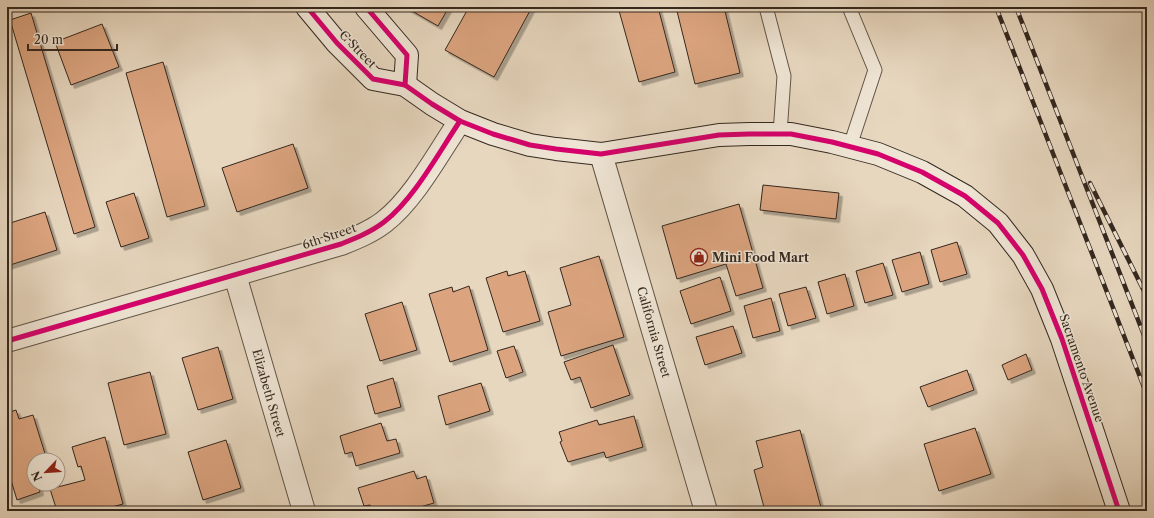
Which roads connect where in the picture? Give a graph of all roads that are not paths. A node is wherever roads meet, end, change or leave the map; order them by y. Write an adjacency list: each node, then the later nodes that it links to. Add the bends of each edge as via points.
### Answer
1 (307, 7): 5 (main road, C Street, via 337,43 373,79)
2 (366, 7): 5 (main road, via 407,55)
3 (766, 7): 7 (lane, via 784,76)
4 (849, 7): 8 (lane, via 875,70)
5 (405, 85): 6 (main road, C Street)
6 (460, 121): 9 (main road, via 530,145); 10 (main road, 6th Street, via 417,186 385,221 365,234 341,244)
7 (780, 134): 8 (main road, Sacramento Avenue); 9 (main road, Sacramento Avenue, via 719,135)
8 (850, 146): 14 (main road, Sacramento Avenue, via 922,172 965,196 998,223 1022,255 1042,289 1062,339)
9 (601, 154): 13 (main road, California Street)
10 (235, 275): 11 (main road, 6th Street); 12 (main road, Elizabeth Street)
11 (7, 341)
12 (304, 511)
13 (706, 511)
14 (1119, 511)

